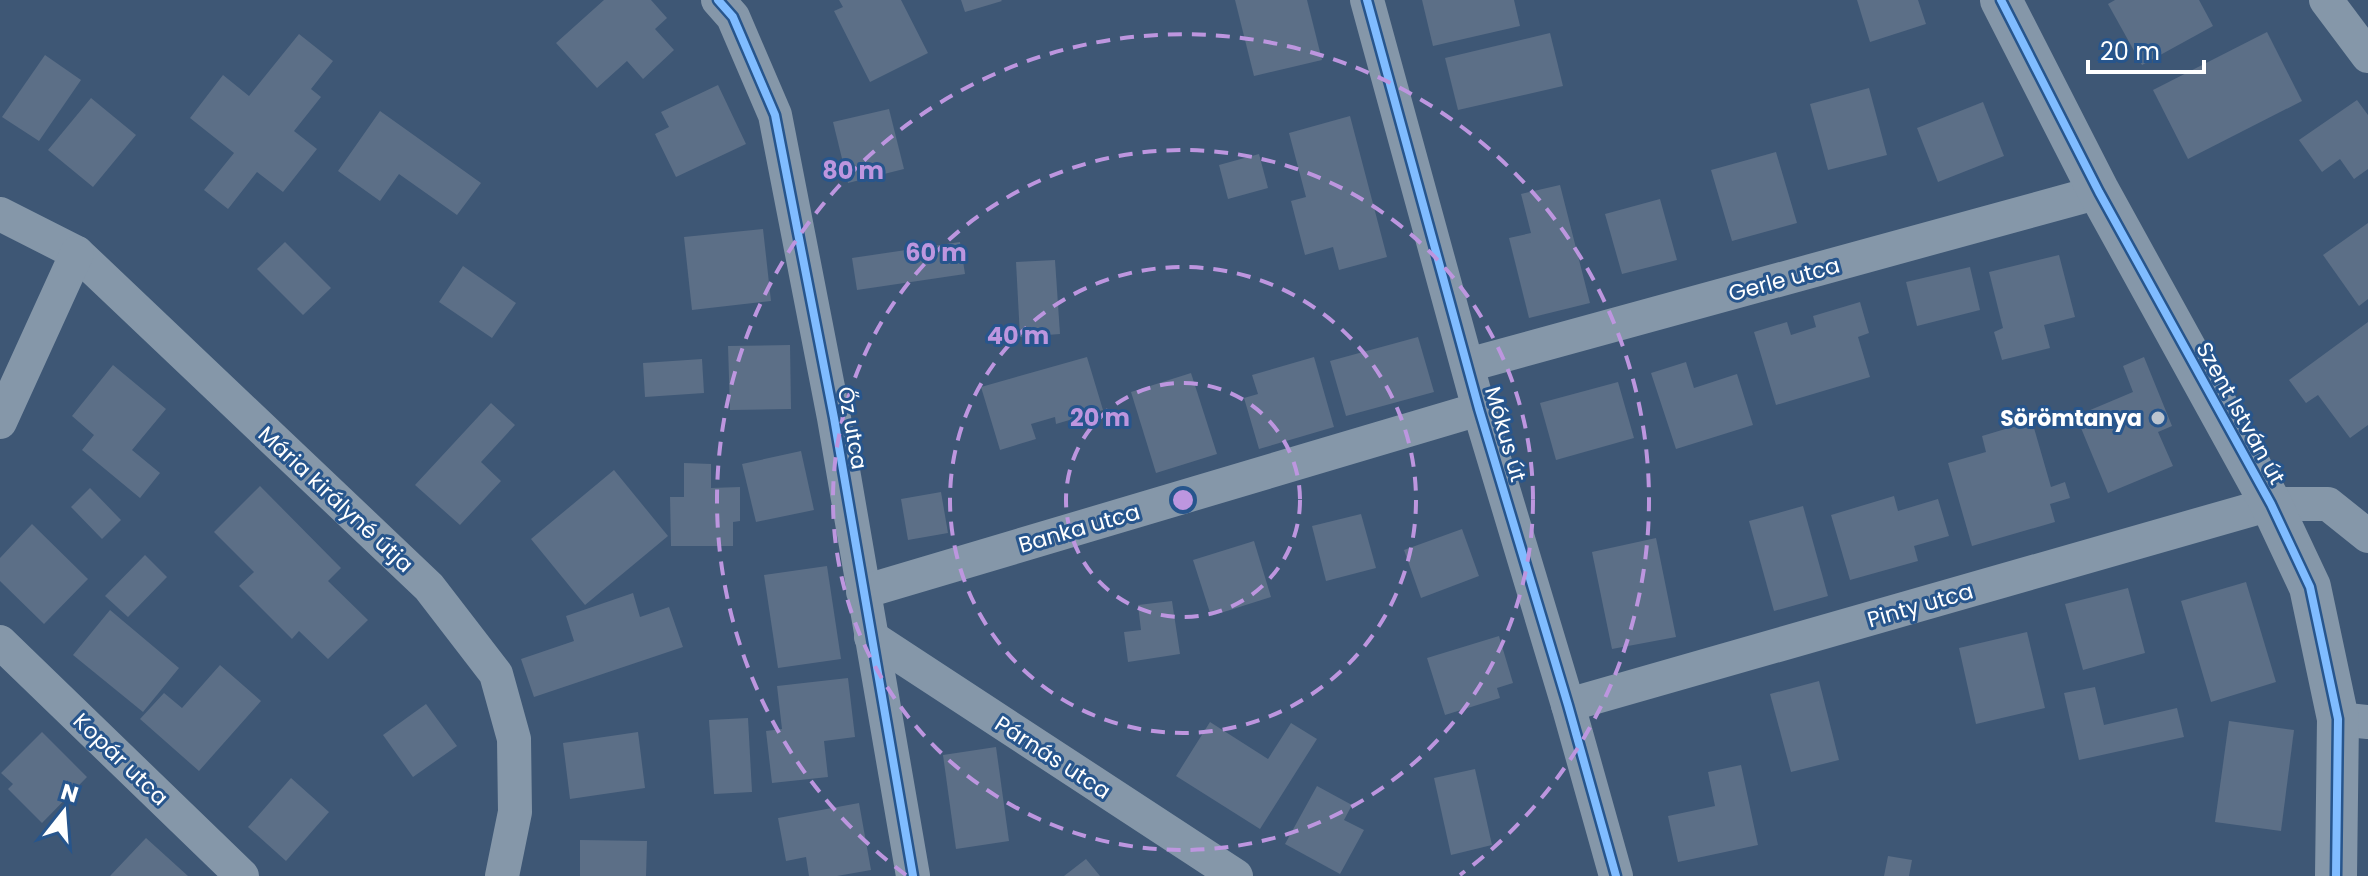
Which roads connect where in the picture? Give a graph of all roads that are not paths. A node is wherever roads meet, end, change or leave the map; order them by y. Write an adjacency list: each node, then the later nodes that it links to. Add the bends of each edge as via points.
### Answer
1 (718, 0): 14 (street, Őz utca, via 733,17 775,115)
2 (1367, 0): 9 (street, Mókus út)
3 (2001, 0): 6 (street, Szent István út)
4 (2326, 0): 5 (street)
5 (2368, 56)
6 (2099, 192): 9 (street, Gerle utca); 12 (street, Szent István út)
7 (0, 214): 8 (street, Mária királyné útja)
8 (77, 253): 11 (street); 21 (street, Mária királyné útja, via 429,587 496,674 514,739 515,812)
9 (1468, 365): 10 (street, Mókus út)
10 (1479, 409): 14 (street, Banka utca); 17 (street, Mókus út)
11 (0, 422)
12 (2271, 504): 13 (street, Pinty utca, via 2328,504); 17 (street, Pinty utca); 18 (street, Szent István út, via 2310,587)
13 (2368, 536)
14 (863, 592): 15 (street, Őz utca)
15 (871, 637): 22 (street, Őz utca); 23 (street, Párnás utca)
16 (0, 642): 20 (street, Kopár utca)
17 (1568, 705): 19 (street, Mókus út)
18 (2353, 720): 24 (street, Szent István út)
19 (1614, 875)
20 (242, 876)
21 (502, 876)
22 (913, 876)
23 (1236, 876)
24 (2336, 876)

